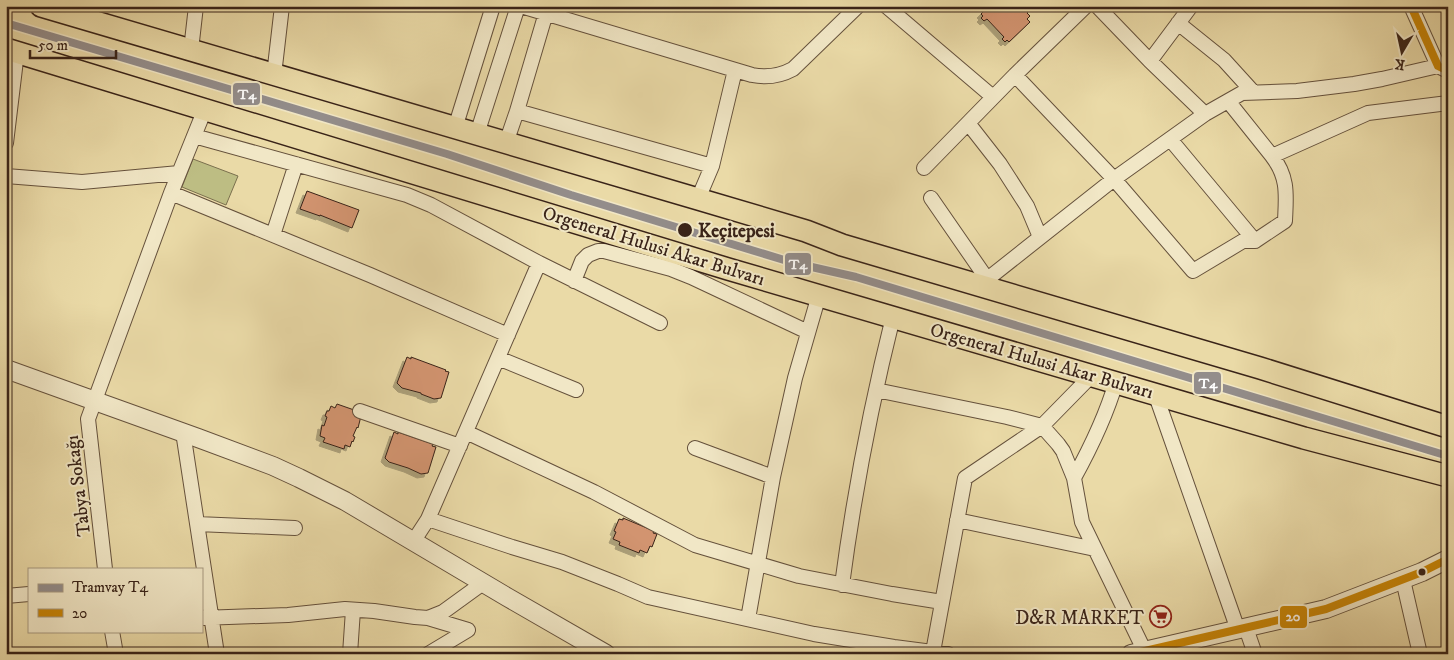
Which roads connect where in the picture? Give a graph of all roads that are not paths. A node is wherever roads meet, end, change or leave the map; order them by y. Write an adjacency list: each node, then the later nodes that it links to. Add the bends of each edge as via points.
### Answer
1 (42, 6): 15 (main road)
2 (196, 6): 15 (street)
3 (282, 6): 19 (street)
4 (493, 6): 29 (street)
5 (519, 6): 12 (street); 30 (street)
6 (858, 6): 18 (street, via 793,69 767,77)
7 (886, 6): 22 (street)
8 (1086, 6): 20 (street)
9 (1097, 6): 16 (street)
10 (1191, 6): 13 (street)
11 (1411, 6): 17 (street)
12 (547, 10): 18 (street); 26 (street)
13 (1178, 23): 16 (street); 21 (street, via 1224,60)
14 (12, 50): 25 (main road, Orgeneral Hulusi Akar Bulvarı); 33 (street)
15 (191, 50): 19 (main road)
16 (1150, 61): 27 (street)
17 (1443, 68): 21 (street, via 1354,84)
18 (735, 70): 37 (street)
19 (274, 75): 29 (main road)
20 (1015, 75): 22 (street); 41 (street)
21 (1254, 93): 23 (street, via 1242,93)
22 (993, 97): 28 (street)
23 (1228, 101): 27 (street); 35 (street)
24 (1448, 103): 35 (street, via 1368,112)
25 (205, 109): 31 (street, Tabya Sokağı); 51 (main road, Orgeneral Hulusi Akar Bulvarı)
26 (517, 111): 34 (street); 37 (street)
27 (1205, 114): 32 (street)
28 (968, 123): 38 (street); 46 (street, via 1027,206)
29 (455, 128): 30 (main road)
30 (478, 134): 34 (main road)
31 (194, 136): 36 (street); 39 (street, Tabya Sokağı)
32 (1170, 139): 41 (street); 47 (street)
33 (6, 143)
34 (506, 143): 43 (main road)
35 (1272, 156): 47 (street, via 1284,178 1285,221)
36 (296, 164): 45 (street); 48 (street, via 407,195)
37 (712, 166): 43 (street)
38 (924, 168)
39 (179, 173): 40 (street, via 82,182); 42 (street, Tabya Sokağı)
40 (6, 176)
41 (1114, 180): 46 (street); 47 (street, via 1193,271 1243,241)
42 (171, 193): 45 (street); 63 (street, Tabya Sokağı)
43 (698, 198): 50 (main road, via 842,245)
44 (931, 198): 50 (street)
45 (273, 235): 55 (street)
46 (1040, 237): 50 (street)
47 (1255, 241)
48 (539, 263): 49 (street); 55 (street)
49 (574, 281): 53 (street); 54 (street, via 585,258 604,251 690,276)
50 (983, 282): 65 (main road)
51 (819, 295): 52 (main road, Orgeneral Hulusi Akar Bulvarı); 54 (street)
52 (893, 316): 58 (main road, Orgeneral Hulusi Akar Bulvarı); 61 (street)
53 (660, 324)
54 (808, 332): 72 (street)
55 (508, 335): 56 (street)
56 (498, 358): 60 (street); 68 (street)
57 (6, 369): 63 (street)
58 (1092, 375): 59 (main road, Orgeneral Hulusi Akar Bulvarı); 66 (street)
59 (1116, 382): 62 (main road, Orgeneral Hulusi Akar Bulvarı); 73 (street, via 1096,437)
60 (576, 390)
61 (876, 390): 66 (street); 87 (street, via 860,463)
62 (1155, 393): 71 (main road, Orgeneral Hulusi Akar Bulvarı, via 1304,438); 95 (street)
63 (96, 401): 67 (street); 82 (street, Tabya Sokağı, via 88,419)
64 (360, 411): 69 (street)
65 (1442, 422)
66 (1042, 426): 73 (street, via 1063,451); 75 (street, via 965,478)
67 (183, 432): 76 (street); 78 (street, via 299,478)
68 (466, 432): 69 (street); 81 (street, via 594,492 695,545)
69 (460, 446): 74 (street)
70 (695, 448): 72 (street)
71 (1448, 476)
72 (773, 477): 81 (street)
73 (1074, 478): 79 (street, via 1082,522)
74 (428, 519): 78 (street); 94 (street, via 562,562 648,597)
75 (957, 520): 79 (street); 90 (street)
76 (196, 524): 77 (street); 83 (street)
77 (295, 528)
78 (413, 542): 86 (street)
79 (1095, 549): 98 (street)
80 (1448, 559): 85 (street)
81 (758, 564): 87 (street); 94 (street)
82 (105, 568)
83 (201, 568)
84 (202, 580): 92 (street)
85 (1403, 580): 95 (street, via 1326,610); 106 (street)
86 (483, 583): 93 (street, via 443,612); 103 (street)
87 (842, 585): 90 (street)
88 (28, 594): 89 (street)
89 (6, 596)
90 (942, 602): 97 (street)
91 (353, 610): 92 (street); 93 (street); 101 (street)
92 (206, 618): 100 (street)
93 (428, 618): 102 (street, via 468,630)
94 (748, 619): 97 (street, via 854,641)
95 (1242, 629): 98 (street); 105 (street)
96 (112, 632): 99 (street)
97 (932, 652): 104 (street)
98 (1140, 653)
99 (116, 654)
100 (218, 654)
101 (350, 654)
102 (428, 654)
103 (606, 654)
104 (948, 654)
105 (1255, 654)
106 (1420, 654)

